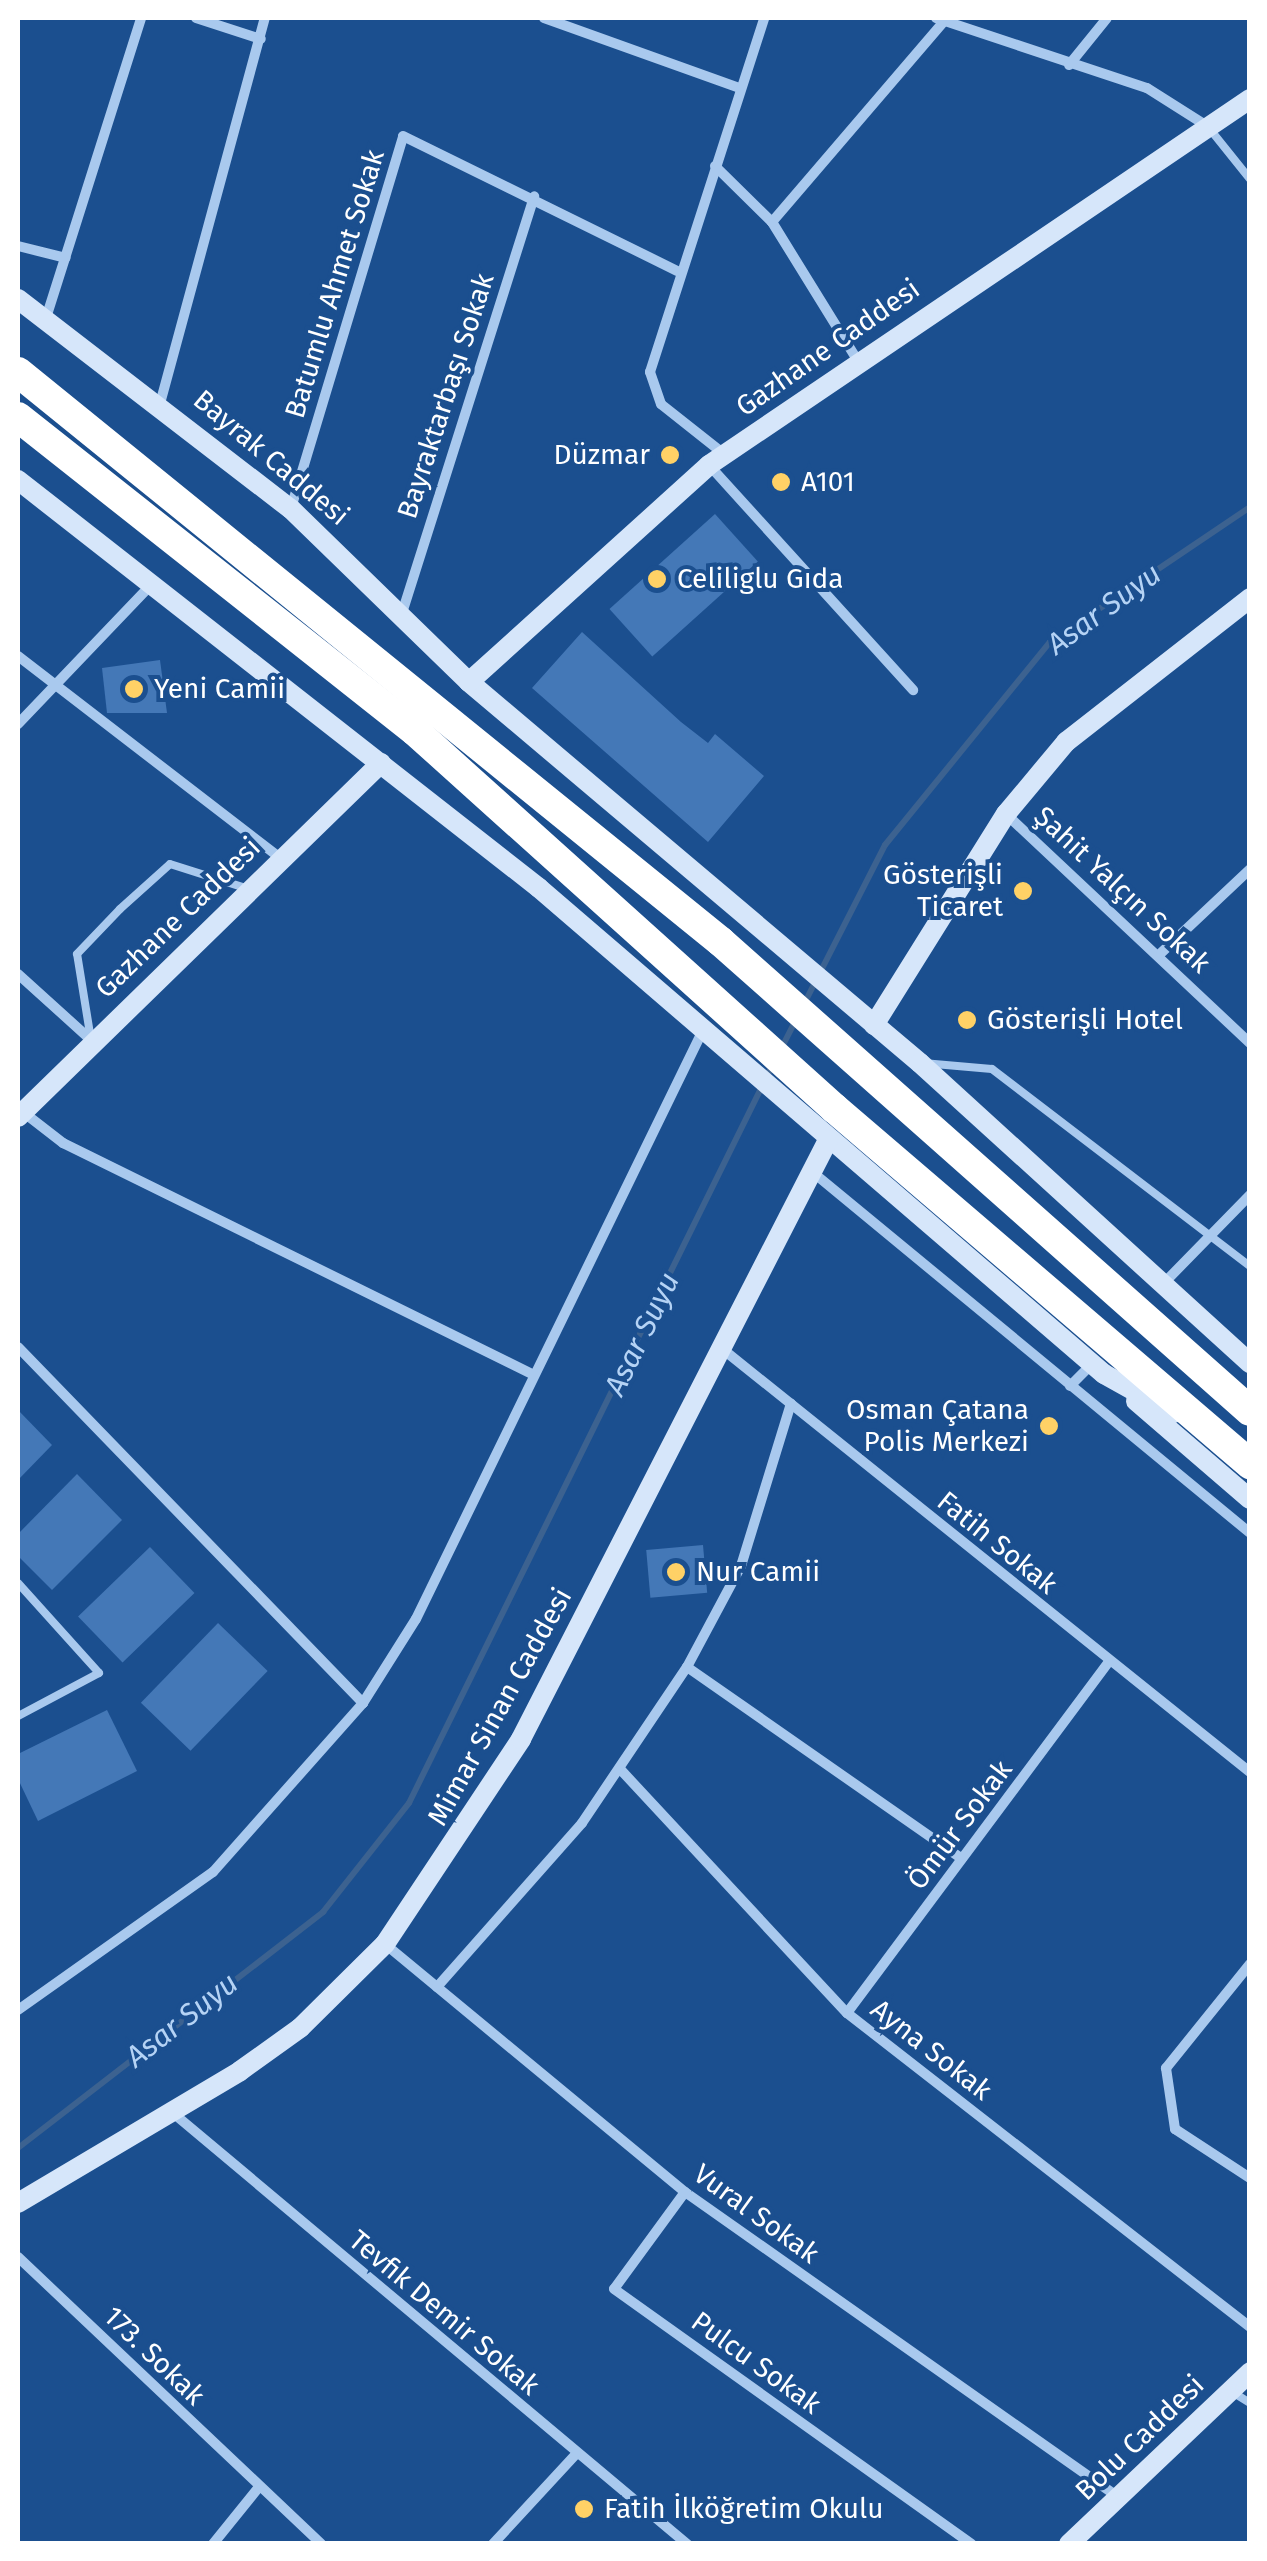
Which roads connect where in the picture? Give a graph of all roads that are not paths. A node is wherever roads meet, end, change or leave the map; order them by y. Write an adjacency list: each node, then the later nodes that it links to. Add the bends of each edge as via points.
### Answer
1 (140, 18): 18 (street)
2 (196, 18): 8 (street)
3 (265, 18): 8 (street)
4 (544, 18): 10 (street)
5 (764, 18): 10 (street)
6 (1108, 18): 9 (street)
7 (943, 19): 9 (street); 16 (street)
8 (261, 39): 26 (street)
9 (1069, 66): 12 (street, via 1148,88)
10 (740, 88): 13 (street)
11 (1250, 99): 12 (main road, Gazhane Caddesi)
12 (1207, 126): 14 (lane); 22 (main road, Gazhane Caddesi)
13 (714, 166): 16 (street); 19 (street)
14 (1250, 179)
15 (534, 196): 19 (street, Batumlu Ahmet Sokak); 30 (street, Batumlu Ahmet Sokak, via 403,136); 33 (street, Bayraktarbaşı Sokak)
16 (772, 222): 22 (street)
17 (18, 246): 18 (street)
18 (66, 258): 21 (street)
19 (678, 271): 28 (street, via 650,372 661,404)
20 (18, 299): 21 (main road, Bayrak Caddesi)
21 (46, 318): 26 (main road, Bayrak Caddesi)
22 (858, 362): 28 (main road, Gazhane Caddesi)
23 (18, 363): 25 (main road)
24 (18, 372): 25 (highway)
25 (44, 390): 65 (highway, via 720,942)
26 (160, 400): 30 (main road, Bayrak Caddesi)
27 (19, 419): 52 (highway, via 415,731 695,984)
28 (716, 459): 35 (main road, Gazhane Caddesi); 37 (street)
29 (18, 480): 31 (main road)
30 (291, 508): 33 (main road, Bayrak Caddesi)
31 (154, 582): 36 (street); 39 (main road)
32 (1248, 602): 40 (main road, via 1066,742)
33 (403, 610): 35 (main road, Bayrak Caddesi)
34 (18, 656): 36 (street)
35 (469, 682): 46 (main road, Bayrak Caddesi)
36 (54, 686): 38 (street); 41 (street)
37 (914, 690)
38 (18, 724)
39 (381, 763): 41 (main road, Gazhane Caddesi); 47 (main road)
40 (1006, 814): 44 (street, Şahit Yalçın Sokak); 46 (main road)
41 (280, 858): 43 (main road, Gazhane Caddesi)
42 (1250, 870): 44 (street)
43 (250, 889): 48 (main road, Gazhane Caddesi); 48 (lane, via 170,864 120,909 77,954)
44 (1161, 952): 49 (street, Şahit Yalçın Sokak)
45 (18, 974): 48 (street)
46 (874, 1025): 50 (main road, Bayrak Caddesi)
47 (711, 1036): 52 (main road); 62 (street)
48 (91, 1040): 51 (main road, Gazhane Caddesi)
49 (1250, 1042)
50 (920, 1064): 55 (lane, via 962,1060 992,1070); 57 (main road, Bayrak Caddesi)
51 (20, 1115): 62 (street, via 63,1143)
52 (825, 1126): 53 (main road, Mimar Sinan Caddesi); 61 (main road); 66 (highway)
53 (810, 1169): 58 (main road, Mimar Sinan Caddesi); 63 (street)
54 (1250, 1194): 55 (street)
55 (1208, 1235): 56 (lane); 57 (street)
56 (1250, 1266)
57 (1165, 1282): 60 (main road, Bayrak Caddesi)
58 (719, 1346): 64 (street, Fatih Sokak); 78 (main road, Mimar Sinan Caddesi, via 520,1739)
59 (18, 1347): 73 (street)
60 (1250, 1363)
61 (1098, 1369): 63 (street); 66 (main road); 68 (main road)
62 (534, 1375): 73 (street, via 416,1618)
63 (1070, 1386): 69 (street)
64 (792, 1404): 71 (street, Fatih Sokak); 72 (street, via 760,1519)
65 (1250, 1410)
66 (1215, 1435): 67 (highway)
67 (1250, 1464)
68 (1250, 1499)
69 (1250, 1533)
70 (18, 1583): 74 (lane, via 99,1673)
71 (1108, 1663): 76 (street, Fatih Sokak); 77 (street, Ömür Sokak)
72 (687, 1666): 75 (street); 77 (street)
73 (363, 1703): 81 (street, via 213,1872)
74 (18, 1716)
75 (620, 1769): 80 (street, via 540,1875); 82 (street, Ayna Sokak)
76 (1250, 1772)
77 (962, 1860): 82 (street, Ömür Sokak)
78 (385, 1944): 80 (street, Vural Sokak); 83 (main road, Mimar Sinan Caddesi, via 300,2028)
79 (1250, 1964): 84 (street, via 1166,2068 1175,2129)
80 (437, 1987): 85 (street, Vural Sokak)
81 (18, 2010)
82 (847, 2013): 88 (street, Ayna Sokak)
83 (173, 2113): 86 (main road, Mimar Sinan Caddesi); 92 (street, Tevfik Demir Sokak)
84 (1250, 2178)
85 (685, 2192): 94 (street, Vural Sokak); 99 (street, Pulcu Sokak, via 614,2289)
86 (18, 2203)
87 (18, 2257): 93 (street, 173. Sokak)
88 (1250, 2327)
89 (1250, 2372): 90 (main road, Bolu Caddesi)
90 (1230, 2390): 91 (lane); 94 (main road, Bolu Caddesi)
91 (1250, 2403)
92 (576, 2454): 97 (street); 98 (street, Tevfik Demir Sokak)
93 (258, 2487): 95 (street); 96 (street, 173. Sokak)
94 (1118, 2497): 100 (main road, Bolu Caddesi)
95 (213, 2544)
96 (321, 2544)
97 (493, 2544)
98 (687, 2544)
99 (971, 2544)
100 (1068, 2544)

